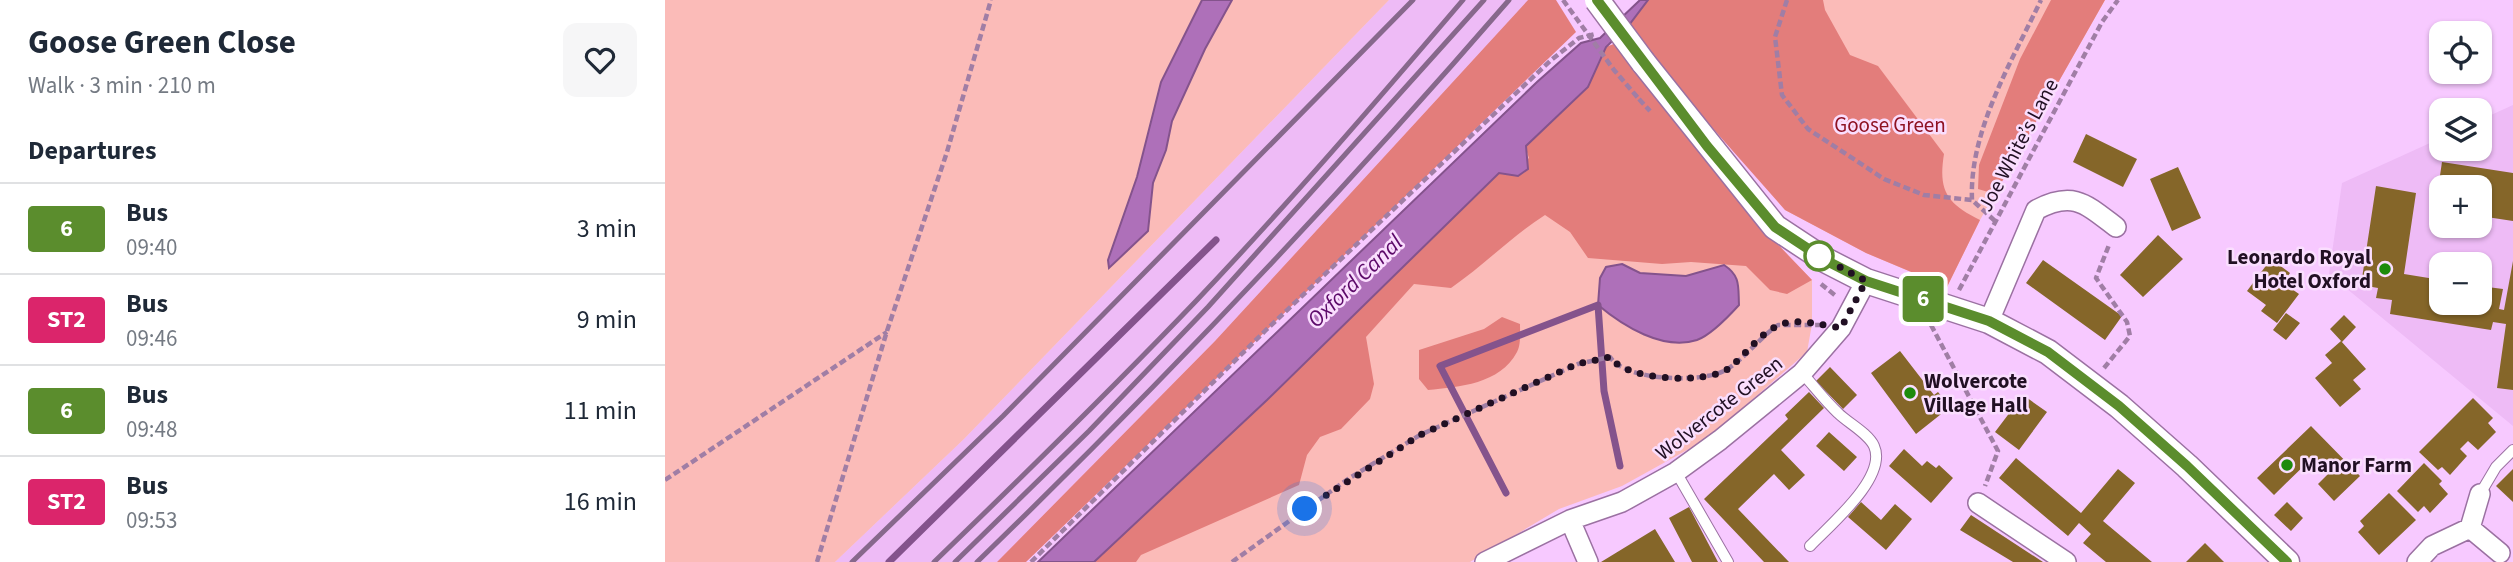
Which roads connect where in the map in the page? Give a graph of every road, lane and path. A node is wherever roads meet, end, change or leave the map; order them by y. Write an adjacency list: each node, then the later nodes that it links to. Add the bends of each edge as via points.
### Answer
1 (991, 0): 17 (path, via 947,152)
2 (1563, 0): 8 (path, bridge)
3 (1597, 0): 12 (street, bridge, via 1775,227)
4 (1787, 0): 9 (path, via 1775,37 1782,95 1808,129 1884,179 1924,195)
5 (2041, 0): 9 (path, via 1999,87 1971,171)
6 (2118, 0): 10 (path, Joe White’s Lane)
7 (1579, 38): 30 (path, via 1265,331)
8 (1639, 99)
9 (1972, 200): 10 (path)
10 (1995, 221): 14 (path, Joe White’s Lane)
11 (2116, 227): 15 (street, via 2075,199 2052,201 2036,210); 19 (path, via 2096,278 2127,322 2130,336)
12 (1866, 281): 13 (street); 16 (street, Wolvercote Green)
13 (1916, 298): 14 (street); 24 (path, via 1999,451)
14 (1950, 306): 15 (street)
15 (1989, 321): 19 (street, via 2048,352)
16 (1841, 328): 18 (street, Wolvercote Green); 31 (path, via 1778,325 1726,370 1710,377 1630,372 1610,357 1594,360 1420,435 1348,479)
17 (887, 331): 22 (path); 29 (path)
18 (1802, 373): 21 (street, Wolvercote Green); 27 (lane, via 1838,414 1867,438 1875,454 1872,479)
19 (2090, 384): 36 (street, via 2187,466)
20 (2513, 450): 23 (lane)
21 (1676, 472): 25 (street, Wolvercote Green, via 1622,502); 34 (lane)
22 (665, 481)
23 (2480, 494): 26 (street)
24 (1978, 503): 35 (street)
25 (1570, 520): 32 (street, Wolvercote Green); 33 (street)
26 (2470, 528): 28 (street); 37 (street, via 2432,545)
27 (1810, 546)
28 (2500, 553)
29 (817, 562)
30 (1031, 562)
31 (1232, 562)
32 (1485, 562)
33 (1588, 562)
34 (1728, 562)
35 (2066, 562)
36 (2287, 562)
37 (2417, 562)

